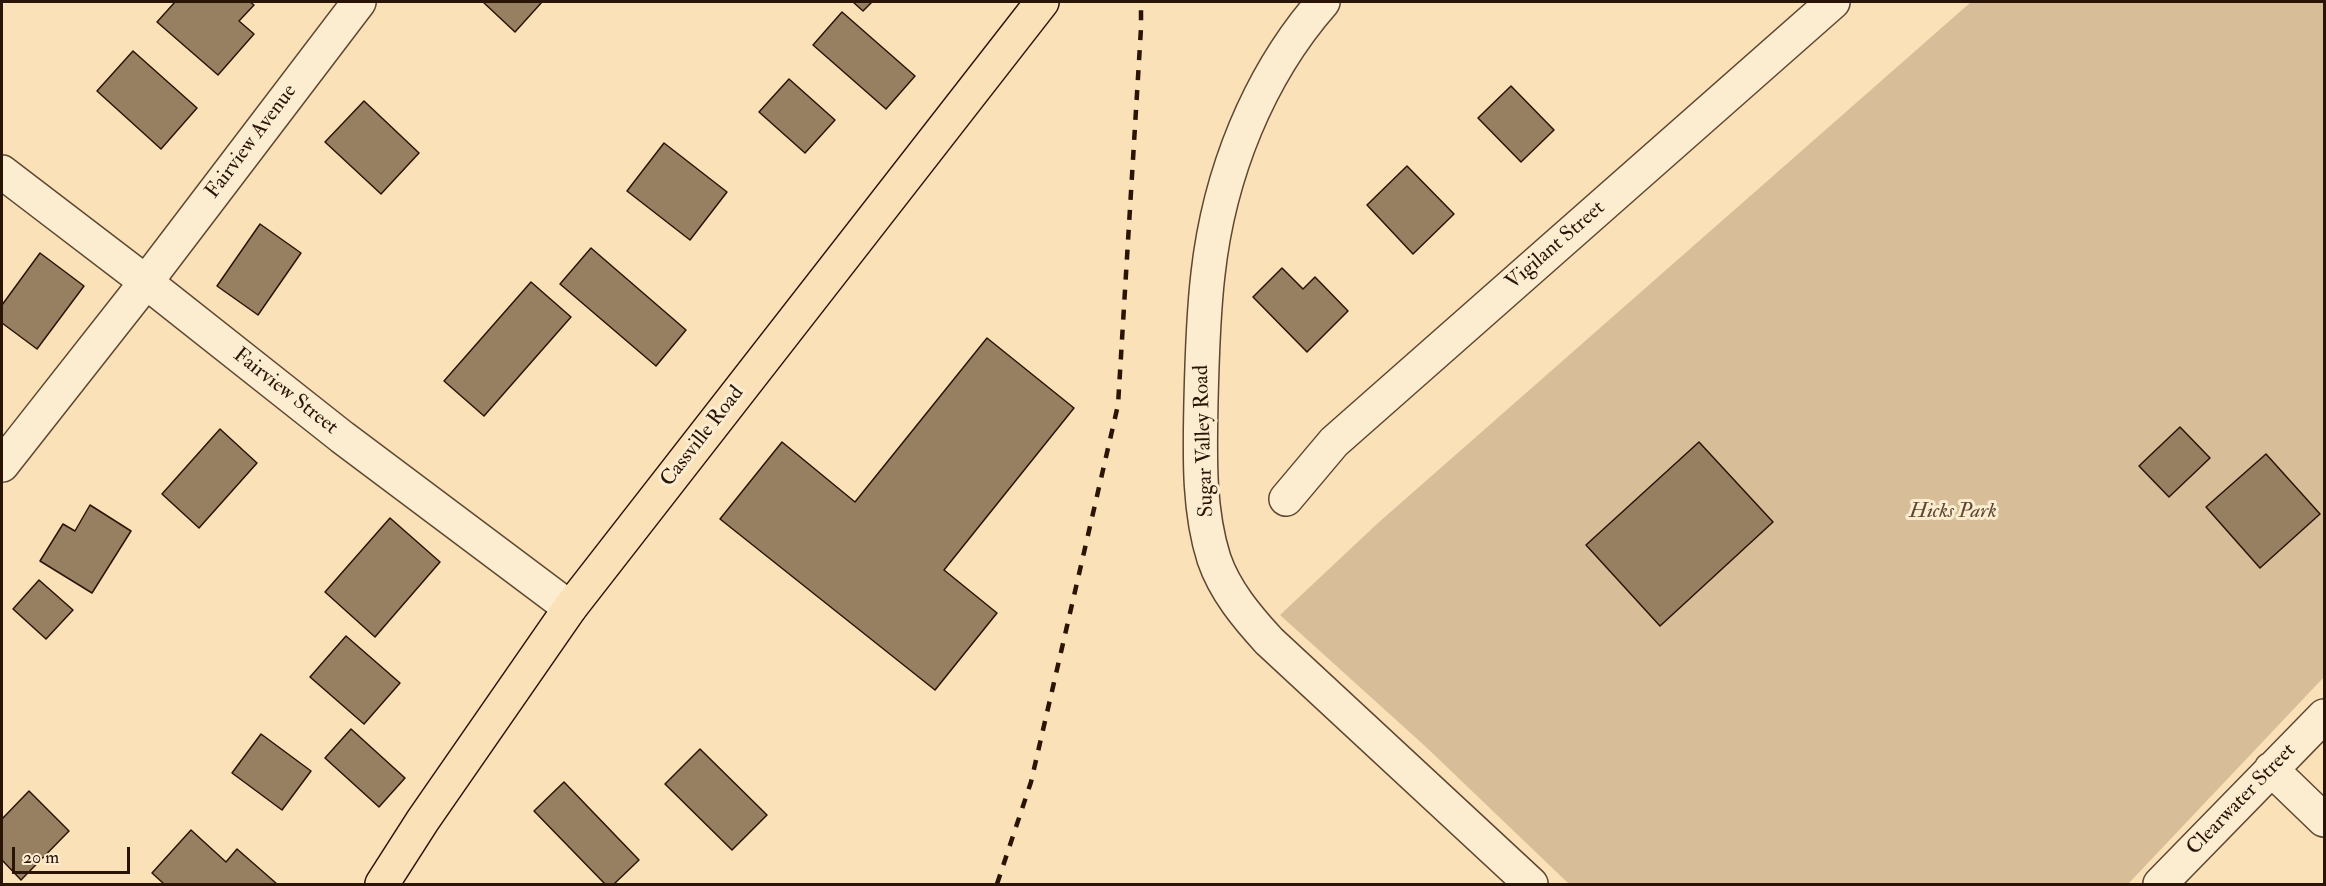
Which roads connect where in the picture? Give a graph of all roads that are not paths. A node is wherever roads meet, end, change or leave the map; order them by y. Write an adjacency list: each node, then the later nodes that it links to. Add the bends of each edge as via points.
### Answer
1 (359, 2): 6 (street, Fairview Avenue)
2 (1042, 2): 9 (main road, Cassville Road)
3 (1323, 2): 14 (street, Sugar Valley Road, via 1288,46 1250,117 1219,212 1208,272 1203,333 1200,436 1209,540 1227,587 1269,641)
4 (1833, 2): 8 (street, Vigilant Street, via 1334,442)
5 (2, 172): 6 (street, Fairview Street)
6 (146, 282): 7 (street, Fairview Avenue); 9 (street, Fairview Street, via 342,437)
7 (2, 465)
8 (1286, 499)
9 (570, 608): 13 (main road, Cassville Road)
10 (2325, 716): 11 (street, Clearwater Street)
11 (2271, 769): 12 (street); 15 (street, Clearwater Street)
12 (2325, 820)
13 (382, 885)
14 (1531, 885)
15 (2160, 885)

